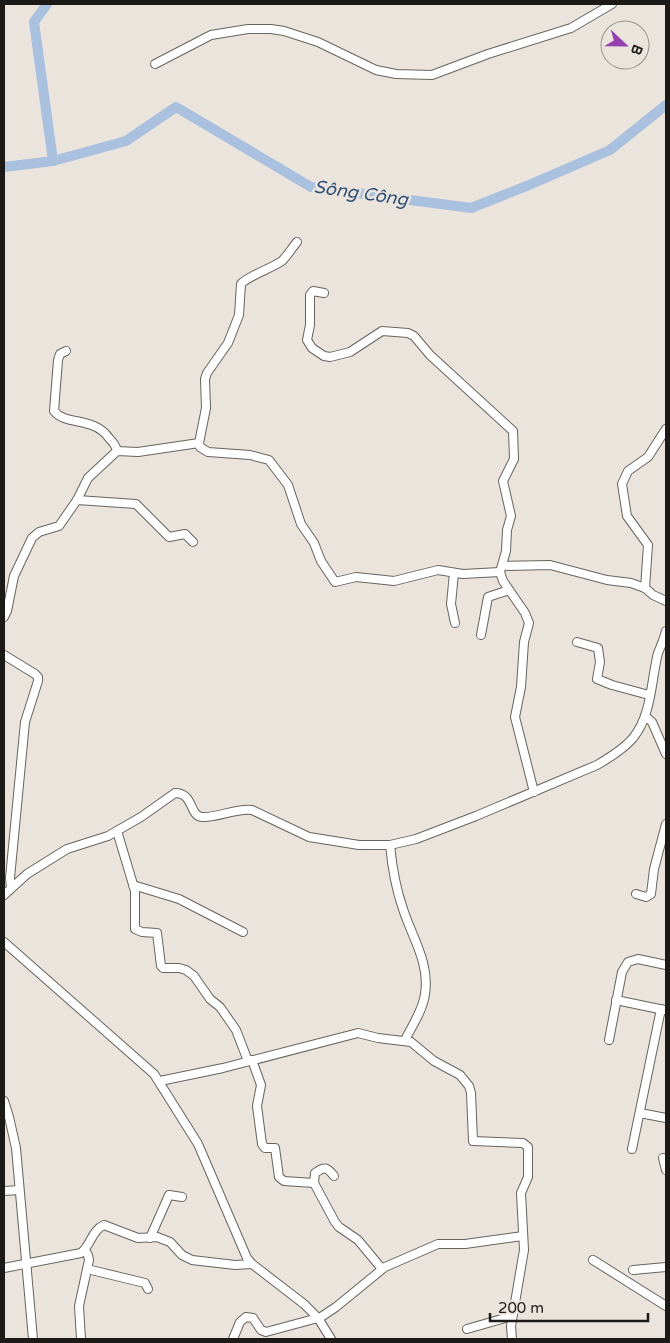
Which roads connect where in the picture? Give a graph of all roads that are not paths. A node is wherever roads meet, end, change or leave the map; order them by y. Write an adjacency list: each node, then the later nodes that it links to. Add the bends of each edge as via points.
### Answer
1 (612, 4): 2 (street)
2 (602, 7): 3 (street, via 571,28 432,75 376,70 318,42 271,29 211,35)
3 (155, 64)
4 (297, 242): 8 (street, via 282,260 241,284 239,316 228,343 206,373 206,408)
5 (324, 293): 12 (street, via 313,291 310,295 307,340 312,348 330,357 355,350 382,331 408,333 513,431 514,459 503,481 511,516)
6 (66, 351): 9 (street, via 58,360 54,411 63,417 101,428)
7 (666, 429): 14 (street, via 648,457 628,471 622,484 627,516 648,545)
8 (199, 443): 9 (street); 13 (street, via 205,452 250,455 269,460 288,485 301,524 335,582 356,577 394,581 438,570)
9 (117, 452): 10 (street, via 88,478)
10 (77, 500): 11 (street, via 136,504 169,537 185,534); 17 (street, via 59,526 39,532 32,538 14,576)
11 (194, 542)
12 (501, 569): 13 (street, via 484,574); 14 (street, via 550,565); 15 (street)
13 (454, 573): 18 (street, via 451,604)
14 (644, 588): 16 (street)
15 (509, 590): 20 (street, via 488,596); 27 (street, via 526,613 529,623 515,717)
16 (666, 601)
17 (4, 617)
18 (455, 623)
19 (666, 631): 21 (street)
20 (481, 635)
21 (665, 641): 24 (street)
22 (577, 642): 24 (street, via 598,648 597,680)
23 (4, 656): 32 (street, via 38,677 25,722)
24 (650, 695): 25 (street)
25 (645, 716): 26 (street, via 652,722); 27 (street, via 633,739 610,757)
26 (666, 754)
27 (534, 792): 30 (street, via 416,839)
28 (665, 830): 33 (street, via 654,868 651,894 646,897)
29 (117, 831): 30 (street, via 175,793 180,793 188,798 195,813 202,817 252,810 309,837 359,845); 31 (street); 32 (street, via 67,849)
30 (390, 845): 40 (street, via 403,909 422,956 426,986 422,1005)
31 (133, 885): 35 (street, via 179,899); 42 (street, via 135,929 156,933 162,968 179,968 194,976 236,1030)
32 (11, 888): 34 (street)
33 (636, 894)
34 (4, 895)
35 (243, 932)
36 (4, 942): 43 (street)
37 (666, 965): 38 (street, via 638,959 628,962 622,972)
38 (616, 1000): 39 (street); 41 (street)
39 (664, 1010): 45 (street)
40 (405, 1040): 42 (street, via 358,1033); 55 (street, via 465,1079 471,1092 473,1142 526,1144 528,1147 528,1177 521,1193)
41 (609, 1040)
42 (250, 1060): 43 (street); 51 (street, via 261,1085 258,1106 262,1144 265,1148 275,1148 281,1179)
43 (160, 1081): 60 (street, via 198,1144)
44 (4, 1102): 52 (street, via 13,1130)
45 (640, 1113): 46 (street); 47 (street)
46 (666, 1118)
47 (632, 1149)
48 (663, 1158): 49 (street)
49 (666, 1170)
50 (334, 1176): 51 (street, via 325,1168 315,1173)
51 (314, 1183): 63 (street, via 335,1222 358,1240)
52 (20, 1190): 53 (street); 59 (street)
53 (4, 1191)
54 (182, 1197): 56 (street, via 169,1195)
55 (523, 1236): 63 (street, via 465,1244 438,1244); 68 (street, via 523,1258)
56 (150, 1238): 57 (street, via 138,1238 104,1225 97,1229); 60 (street, via 170,1242 182,1256 192,1260)
57 (85, 1250): 59 (street); 64 (street, via 89,1257)
58 (593, 1260): 67 (street)
59 (31, 1263): 62 (street); 71 (street)
60 (252, 1264): 69 (street, via 301,1300)
61 (666, 1267): 65 (street)
62 (4, 1268)
63 (382, 1269): 69 (street)
64 (87, 1270): 66 (street, via 145,1283); 72 (street, via 78,1311)
65 (633, 1270)
66 (148, 1289)
67 (666, 1306)
68 (512, 1316): 70 (street); 75 (street)
69 (318, 1318): 73 (street, via 266,1332 253,1318 246,1317 240,1322); 74 (street)
70 (467, 1328)
71 (33, 1339)
72 (81, 1339)
73 (233, 1339)
74 (331, 1339)
75 (512, 1339)

